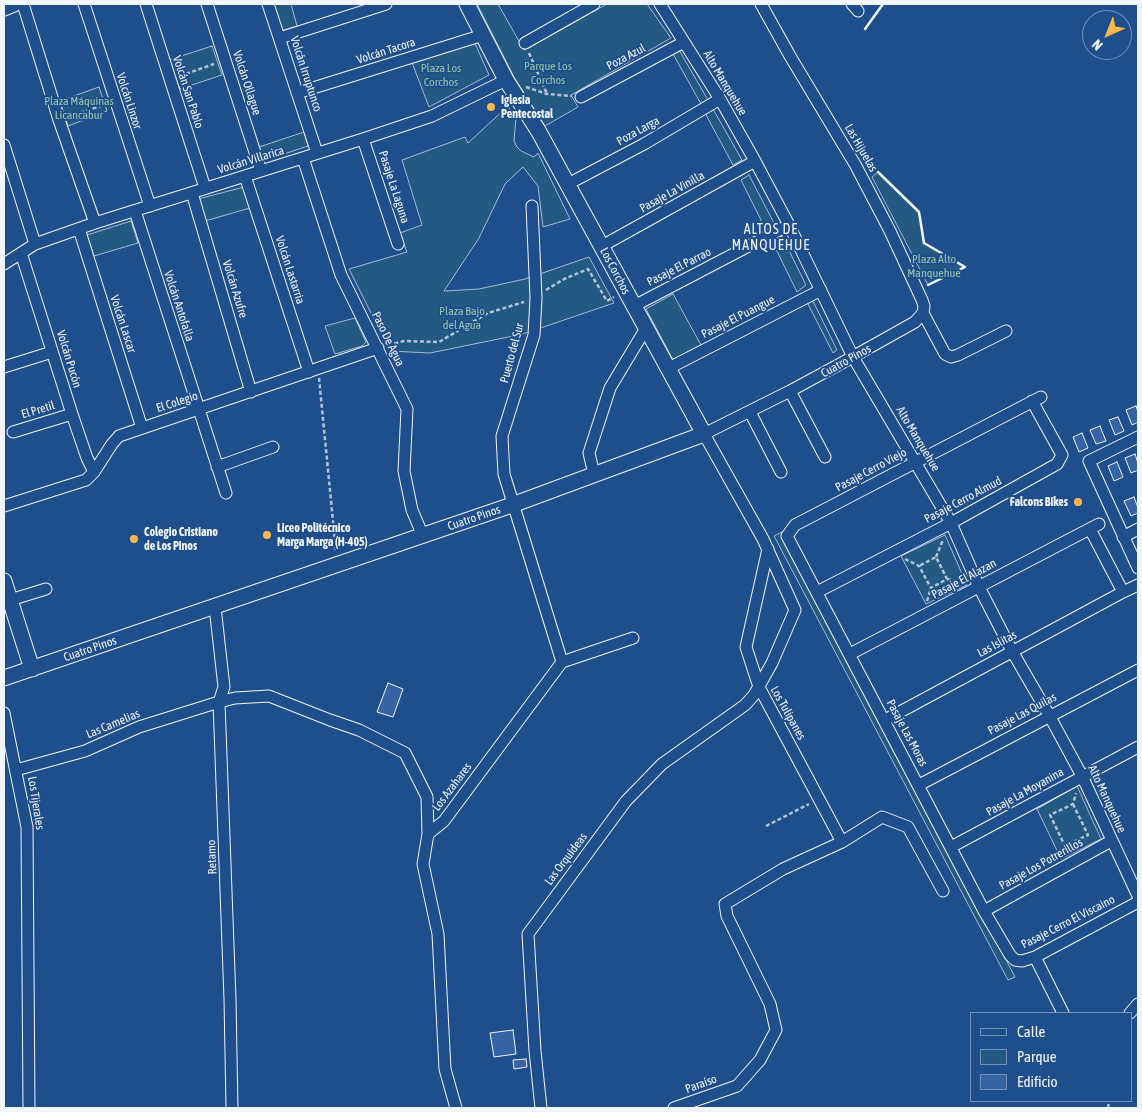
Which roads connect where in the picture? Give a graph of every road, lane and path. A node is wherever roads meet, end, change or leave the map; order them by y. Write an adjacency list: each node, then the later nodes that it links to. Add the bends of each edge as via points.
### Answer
1 (14, 4): 12 (street)
2 (23, 4): 25 (street)
3 (84, 4): 24 (street, Volcán Linzor)
4 (146, 4): 18 (street, Volcán San Pablo)
5 (207, 4): 17 (street, Volcán Ollague)
6 (268, 4): 14 (street, Volcán Irruptunco)
7 (386, 4): 14 (street)
8 (467, 4): 13 (street, Los Corchos)
9 (594, 4): 16 (street)
10 (660, 4): 15 (street, Alto Manquehue)
11 (761, 4): 51 (street, Las Hijuelas, via 856,166 890,231 922,300)
12 (4, 8)
13 (482, 35): 19 (street, Los Corchos); 20 (street, Volcán Tacora)
14 (280, 38): 20 (street, Volcán Irruptunco)
15 (684, 42): 22 (street, Poza Azul); 23 (street, Alto Manquehue)
16 (525, 43): 21 (path)
17 (225, 60): 18 (path); 31 (street, Volcán Ollague)
18 (170, 80): 34 (street, Volcán San Pablo)
19 (506, 80): 21 (path); 26 (street, Volcán Villarica, via 432,116); 33 (street, Los Corchos)
20 (297, 93): 28 (street, Volcán Irruptunco)
21 (547, 94): 22 (path)
22 (581, 97)
23 (720, 99): 30 (street, Alto Manquehue); 33 (street, Poza Larga)
24 (114, 102): 25 (path); 36 (street, Volcán Linzor)
25 (59, 120): 39 (street)
26 (363, 139): 28 (street, Volcán Villarica); 43 (street, Pasaje La Laguna)
27 (4, 145): 42 (street)
28 (317, 153): 29 (street, Volcán Villarica)
29 (304, 158): 31 (street, Volcán Villarica); 54 (street, Paso De Agua, via 342,275)
30 (755, 161): 40 (street, Alto Manquehue); 44 (street, Pasaje La Vinilla)
31 (261, 171): 32 (street, Volcán Villarica)
32 (245, 176): 34 (street, Volcán Villarica); 59 (street, Volcán Lastarria)
33 (568, 184): 44 (street, Los Corchos)
34 (205, 188): 35 (street, Volcán Villarica)
35 (192, 193): 36 (street, Volcán Villarica); 61 (street, Volcán Azufre)
36 (150, 206): 38 (street, Volcán Villarica)
37 (532, 206): 49 (street, Puerto del Sur)
38 (135, 210): 39 (street, Volcán Villarica); 63 (street, Volcán Antofalla)
39 (95, 223): 41 (street, Volcán Villarica)
40 (789, 225): 48 (street, Alto Manquehue); 50 (street, Pasaje El Parrao)
41 (79, 229): 42 (street, Volcán Villarica); 66 (street, Volcán Lascar)
42 (35, 244): 45 (street, Volcán Villarica)
43 (398, 244)
44 (602, 246): 47 (street, Los Corchos)
45 (21, 253): 46 (street, Volcán Villarica); 55 (street, Volcán Pucón)
46 (4, 264)
47 (626, 290): 49 (path, via 607,301 588,269 564,278); 50 (street, Los Corchos)
48 (821, 290): 56 (street, Alto Manquehue); 58 (street, Pasaje El Puangue)
49 (536, 298): 54 (path, via 488,313 439,342 404,341); 78 (street, Puerto del Sur, via 534,335 502,436 504,474)
50 (634, 306): 52 (street, Los Corchos)
51 (922, 312): 53 (street, Las Hijuelas, via 945,354 951,357); 56 (street, Cuatro Pinos, via 915,322)
52 (646, 328): 58 (street, Los Corchos); 76 (street, via 610,388 588,453)
53 (1006, 331)
54 (378, 348): 59 (street, El Colegio); 83 (street, Paso De Agua, via 407,409 404,471 412,510)
55 (52, 352): 57 (street); 65 (street, Volcán Pucón)
56 (853, 357): 60 (street, Cuatro Pinos); 72 (street, Alto Manquehue)
57 (4, 368)
58 (668, 368): 68 (street, Los Corchos)
59 (314, 371): 61 (street, El Colegio); 86 (path)
60 (790, 391): 64 (street, Cuatro Pinos); 71 (street)
61 (251, 392): 63 (street, El Colegio)
62 (1036, 399): 72 (street, Pasaje Cerro Viejo); 80 (street, Pasaje Cerro Almud, via 1062,455 1057,464)
63 (198, 409): 66 (street, El Colegio); 73 (street, Volcán Antofalla)
64 (750, 412): 68 (street, Cuatro Pinos); 75 (street)
65 (72, 414): 67 (street, El Pretil); 74 (street, Volcán Pucón)
66 (142, 428): 74 (street, El Colegio, via 119,436)
67 (13, 432)
68 (704, 434): 76 (street, Cuatro Pinos); 85 (street, Los Corchos)
69 (1138, 437): 84 (street, via 1089,461)
70 (273, 448): 73 (street)
71 (825, 457)
72 (916, 462): 80 (street, Alto Manquehue); 81 (street, Pasaje Cerro Viejo)
73 (217, 467): 77 (street, Volcán Antofalla)
74 (94, 472): 79 (street, El Colegio, via 86,480)
75 (781, 472)
76 (594, 474): 78 (street, Cuatro Pinos)
77 (226, 493)
78 (512, 505): 83 (street, Cuatro Pinos); 100 (street)
79 (4, 506)
80 (951, 523): 91 (street, Alto Manquehue); 93 (street, Pasaje Cerro Almud)
81 (795, 525): 93 (street, Pasaje Las Moras, via 787,536)
82 (1138, 529): 84 (street)
83 (423, 536): 86 (street, Cuatro Pinos)
84 (1124, 537): 88 (street)
85 (766, 544): 104 (street, via 746,647); 104 (street, Los Tulipanes, via 795,610)
86 (337, 566): 96 (street, Cuatro Pinos)
87 (919, 566): 87 (path, via 936,557 947,579 931,588)
88 (1138, 568)
89 (4, 581): 95 (street)
90 (1138, 585): 94 (street, Las Islitas)
91 (979, 586): 94 (street, Pasaje El Alazan, via 1095,526); 98 (street, Alto Manquehue); 99 (street, Pasaje El Alazan)
92 (46, 589): 95 (street)
93 (817, 592): 99 (street, Pasaje Las Moras)
94 (1123, 592): 98 (street, Las Islitas)
95 (8, 603): 101 (street)
96 (215, 606): 101 (street, Cuatro Pinos); 105 (street, Retamo, via 224,688)
97 (633, 638): 100 (street)
98 (1012, 651): 107 (street, Alto Manquehue); 108 (street, Las Islitas)
99 (850, 654): 108 (street, Pasaje Las Moras)
100 (562, 662): 116 (street, Los Azahares, via 444,821)
101 (32, 669): 103 (street, Cuatro Pinos)
102 (1138, 670): 107 (street, Pasaje Las Quilas)
103 (4, 678)
104 (759, 687): 113 (street, Los Tulipanes); 130 (street, Las Orquídeas, via 745,704 662,764 626,801 528,934)
105 (219, 702): 110 (street, Las Camelias, via 139,727 85,751); 116 (street, Las Camelias, via 269,696 359,730 405,753 427,797); 128 (street, Retamo)
106 (4, 713): 110 (street, Los Tijerales)
107 (1049, 715): 111 (street, Alto Manquehue); 112 (street, Pasaje Las Quilas)
108 (885, 720): 112 (street, Pasaje Las Moras)
109 (1138, 747): 111 (street, Pasaje La Moyanina)
110 (16, 770): 127 (street, Los Tijerales, via 27,828)
111 (1082, 776): 117 (street, Alto Manquehue); 119 (street, Pasaje La Moyanina)
112 (919, 785): 119 (street, Pasaje Las Moras)
113 (820, 798): 115 (path); 118 (street, Los Tulipanes)
114 (1072, 804): 114 (path, via 1088,835 1065,846 1050,815)
115 (766, 826)
116 (428, 834): 129 (street, via 423,864 438,934 446,1070)
117 (1111, 841): 120 (street, Alto Manquehue); 123 (street, Pasaje Los Potrerillos)
118 (842, 842): 121 (street, via 882,817 908,828); 131 (street, Paraíso, via 783,869 725,904 727,916 770,1004 776,1030 760,1060 737,1086)
119 (951, 847): 123 (street, Pasaje Las Moras)
120 (1137, 889)
121 (943, 891)
122 (1138, 902): 125 (street, Pasaje Cerro El Viscaino)
123 (984, 911): 124 (street, Pasaje Las Moras)
124 (1010, 955): 125 (street, Pasaje Cerro El Viscaino, via 1022,961)
125 (1035, 957): 126 (street)
126 (1062, 1012)
127 (29, 1108)
128 (232, 1108)
129 (456, 1108)
130 (541, 1108)
131 (674, 1108)

